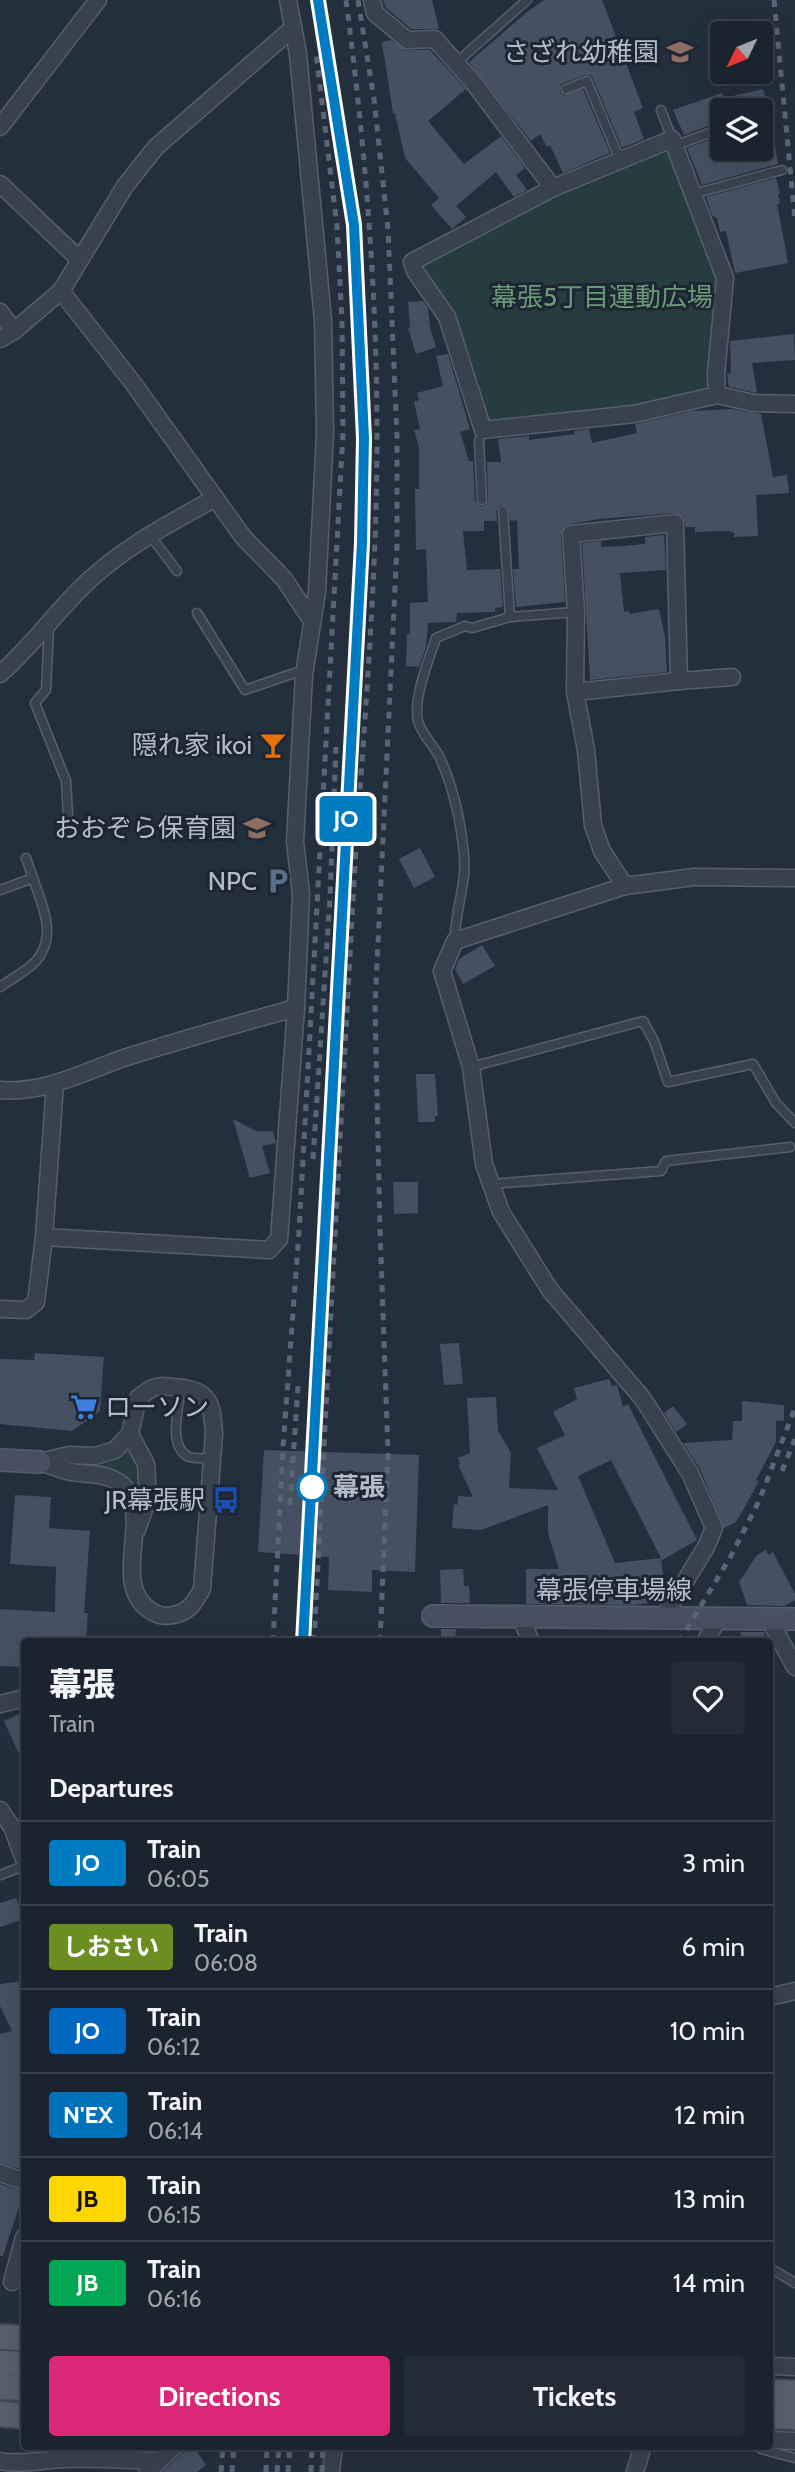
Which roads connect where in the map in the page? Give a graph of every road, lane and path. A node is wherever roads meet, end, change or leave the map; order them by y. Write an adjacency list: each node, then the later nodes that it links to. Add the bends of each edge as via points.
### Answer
1 (98, 0): 9 (street)
2 (288, 0): 5 (street)
3 (372, 0): 6 (street, via 375,13 407,40 435,39)
4 (527, 0): 6 (lane)
5 (293, 28): 17 (street, via 156,147 125,186); 32 (street, via 323,320 325,433)
6 (456, 63): 15 (street)
7 (566, 89): 12 (lane, via 587,81)
8 (661, 110): 11 (lane)
9 (0, 127)
10 (710, 132): 11 (lane)
11 (673, 143): 12 (street); 16 (street)
12 (620, 161): 15 (street)
13 (782, 170): 16 (lane)
14 (0, 184): 17 (street)
15 (553, 188): 23 (street, via 412,262 447,317)
16 (693, 194): 21 (street, via 725,278)
17 (80, 260): 18 (street)
18 (61, 292): 20 (street); 24 (street)
19 (0, 312): 20 (street)
20 (7, 335)
21 (718, 395): 22 (street, via 754,403); 23 (street, via 634,414)
22 (795, 404)
23 (484, 430): 25 (lane, via 479,441)
24 (215, 498): 27 (street); 32 (street, via 243,537 284,579)
25 (482, 500)
26 (503, 511): 31 (lane)
27 (149, 535): 28 (lane); 33 (street, via 81,588)
28 (177, 571)
29 (576, 612): 31 (lane); 37 (street, via 571,534 675,523); 38 (street)
30 (197, 613): 34 (lane, via 245,690)
31 (510, 617): 45 (lane, via 465,626 436,638 417,712 454,794 465,859)
32 (312, 621): 34 (street)
33 (49, 624): 35 (street); 39 (lane, via 46,690 35,703 66,781)
34 (306, 669): 47 (street, via 295,841 301,894)
35 (0, 674)
36 (732, 677): 37 (street)
37 (679, 681): 38 (street)
38 (575, 692): 43 (street, via 593,825 602,851)
39 (68, 817)
40 (26, 858): 41 (lane)
41 (33, 878): 44 (lane); 46 (lane, via 48,940 35,962)
42 (795, 878): 43 (street, via 694,877)
43 (625, 886): 45 (street)
44 (0, 890)
45 (455, 941): 48 (street, via 442,971)
46 (0, 987)
47 (296, 1008): 49 (street, via 224,1027); 54 (street, via 279,1240 275,1245 269,1250)
48 (471, 1067): 51 (lane, via 643,1021 668,1082 753,1064 776,1103); 53 (street)
49 (55, 1084): 50 (street, via 15,1092); 54 (street)
50 (0, 1090)
51 (795, 1124)
52 (790, 1147): 53 (lane, via 666,1161 661,1171)
53 (490, 1184): 63 (street, via 534,1268 643,1399 706,1507 714,1528)
54 (44, 1237): 55 (street, via 34,1305)
55 (0, 1309)
56 (181, 1387): 57 (street, via 162,1386 144,1392 138,1398); 58 (street, via 202,1394 209,1403); 58 (lane, via 178,1447 192,1458)
57 (130, 1434): 60 (street, via 115,1450 104,1454); 61 (street, via 146,1464 148,1498)
58 (212, 1458): 61 (street, via 202,1589 188,1609 157,1614 141,1603 132,1578)
59 (0, 1460): 60 (main road)
60 (40, 1462): 61 (street, via 117,1481 131,1499)
61 (133, 1539)
62 (433, 1616): 64 (main road, 幕張停車場線)
63 (664, 1616): 64 (main road, 幕張停車場線); 65 (main road, 幕張停車場線)
64 (521, 1618): 68 (street)
65 (718, 1619): 66 (main road, 幕張停車場線); 69 (street)
66 (769, 1619): 67 (main road, 幕張停車場線); 70 (street)
67 (795, 1619)
68 (529, 1638)
69 (707, 1638)
70 (795, 1667)
71 (21, 1699): 72 (street)
72 (0, 1704)
73 (0, 1810): 74 (street)
74 (21, 1850)
75 (21, 1867): 76 (lane)
76 (0, 1875)
77 (795, 1991): 78 (street)
78 (773, 1996)
79 (0, 2174): 80 (street)
80 (21, 2180)
81 (21, 2248): 83 (street)
82 (773, 2270): 84 (lane)
83 (12, 2282)
84 (795, 2283)
85 (0, 2337): 86 (main road)
86 (21, 2338)
87 (0, 2363): 88 (main road)
88 (21, 2364)
89 (773, 2366): 90 (street)
90 (795, 2367)
91 (0, 2387): 92 (main road)
92 (21, 2388)
93 (773, 2392): 94 (main road)
94 (795, 2393)
95 (0, 2414): 96 (main road)
96 (21, 2416)
97 (773, 2416): 98 (main road)
98 (795, 2417)
99 (773, 2440): 100 (street)
100 (795, 2441)
101 (171, 2450): 107 (street)
102 (334, 2450): 109 (street)
103 (642, 2450): 110 (street)
104 (765, 2450): 105 (lane)
105 (795, 2458)
106 (0, 2460): 108 (street)
107 (153, 2467): 108 (street, via 65,2459 30,2460)
108 (21, 2468)
109 (331, 2472)
110 (635, 2472)

